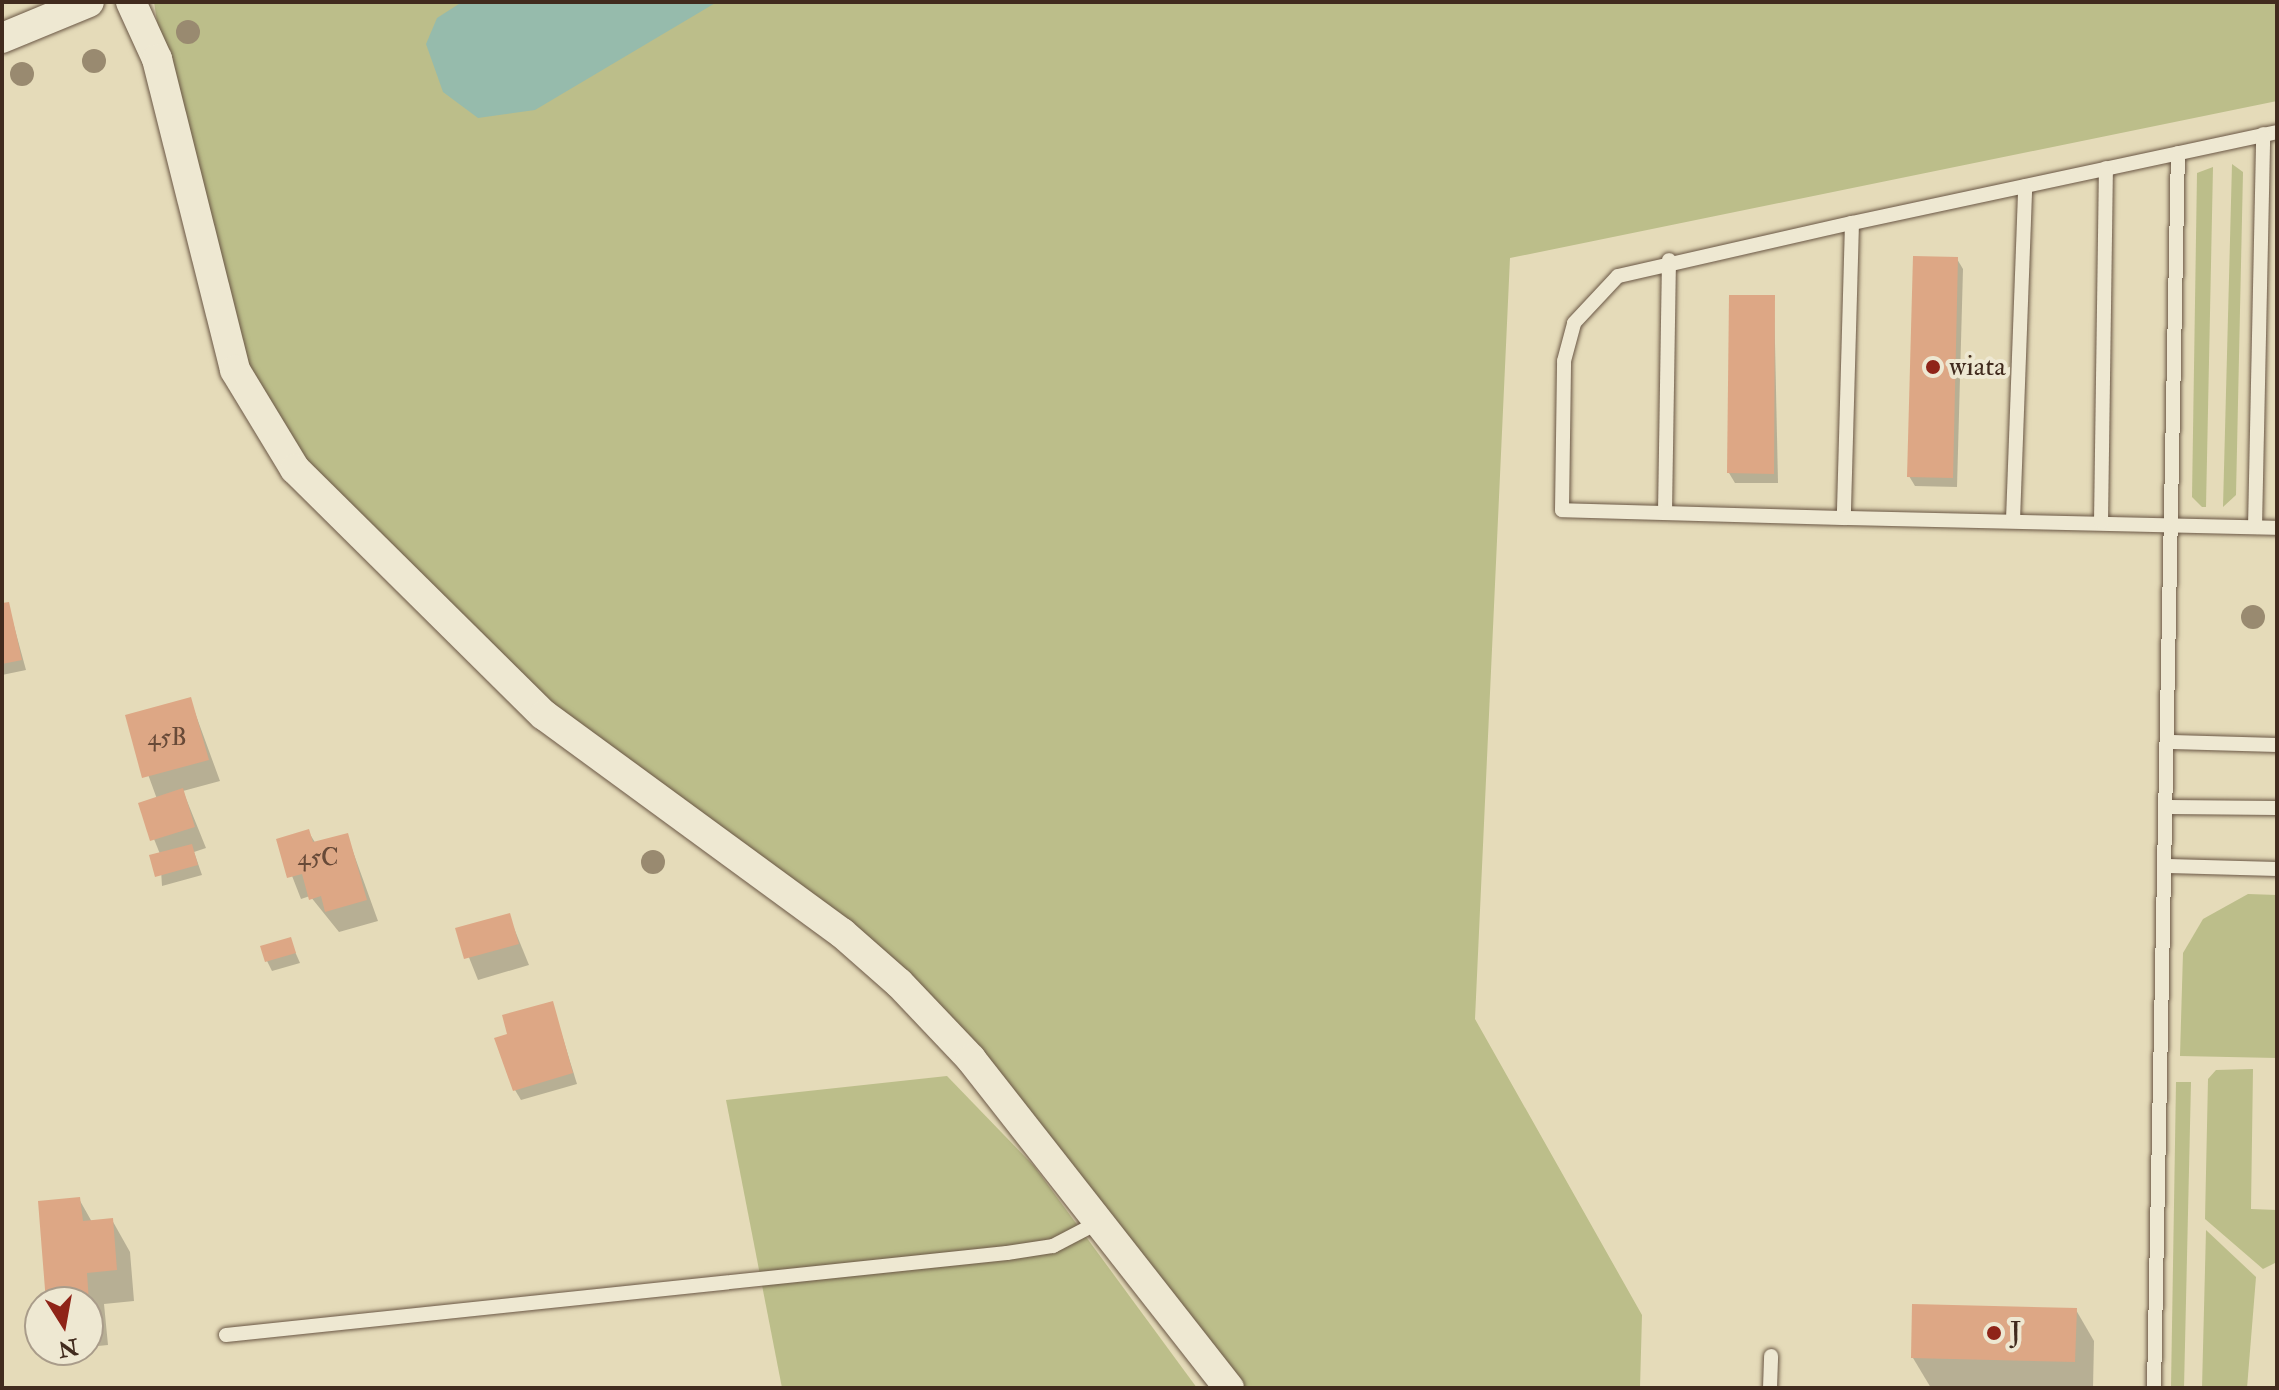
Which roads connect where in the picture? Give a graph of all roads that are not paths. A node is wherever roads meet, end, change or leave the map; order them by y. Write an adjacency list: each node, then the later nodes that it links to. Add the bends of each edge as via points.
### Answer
1 (89, 2): 3 (street)
2 (131, 2): 23 (street, via 157,59 235,370 295,469 544,715 842,933 899,983 971,1059)
3 (2, 38)
4 (2270, 133): 5 (lane); 15 (lane)
5 (2178, 153): 6 (lane); 14 (lane)
6 (2106, 168): 7 (lane); 13 (lane)
7 (2025, 186): 8 (lane); 12 (lane)
8 (1852, 223): 9 (lane); 11 (lane)
9 (1669, 260): 10 (lane); 10 (lane, via 1601,288 1574,323 1564,361 1562,510)
10 (1665, 513): 11 (lane)
11 (1844, 518): 12 (lane)
12 (2013, 520): 13 (lane)
13 (2101, 522): 14 (lane)
14 (2171, 524): 15 (lane); 17 (lane)
15 (2255, 527): 16 (lane)
16 (2277, 528)
17 (2172, 742): 18 (lane); 19 (lane)
18 (2277, 745)
19 (2169, 807): 20 (lane); 21 (lane)
20 (2277, 808)
21 (2168, 866): 22 (lane); 28 (lane)
22 (2277, 869)
23 (1095, 1224): 24 (lane, via 1053,1246 1007,1253); 26 (street)
24 (226, 1335)
25 (1771, 1356): 27 (lane)
26 (1229, 1388)
27 (1770, 1388)
28 (2154, 1388)

